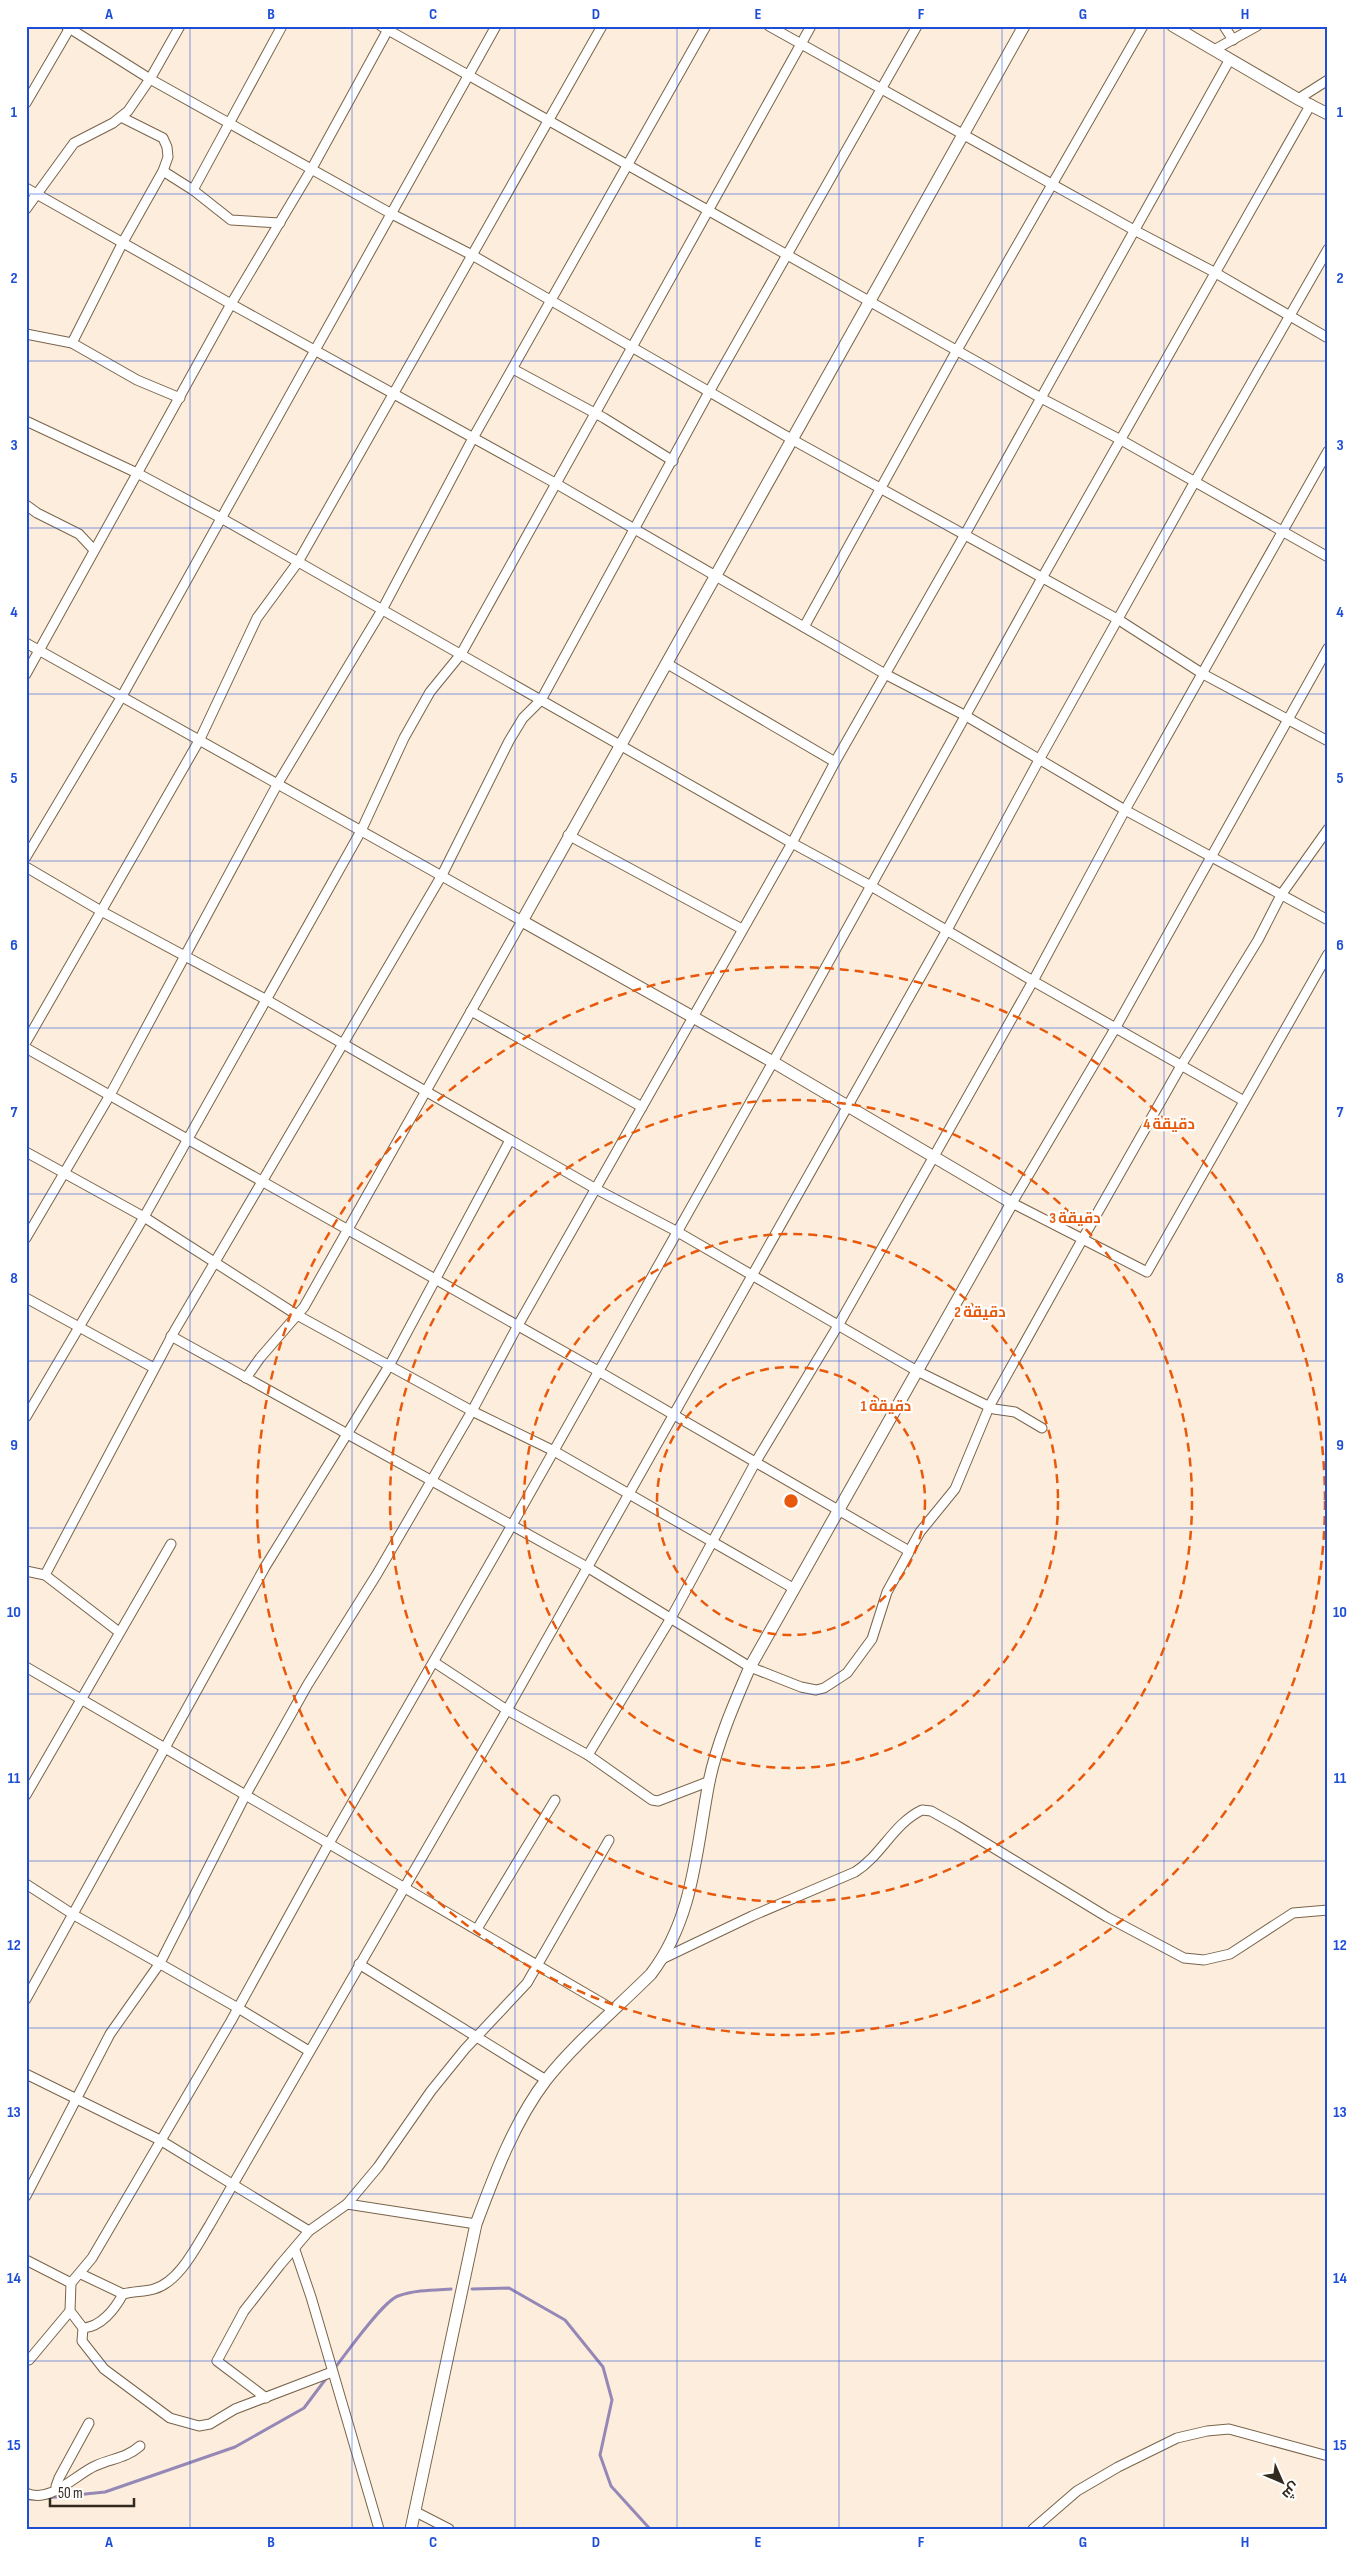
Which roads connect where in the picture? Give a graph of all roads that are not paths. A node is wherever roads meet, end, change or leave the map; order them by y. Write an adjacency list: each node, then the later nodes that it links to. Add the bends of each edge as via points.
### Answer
1 (180, 26): 21 (street)
2 (282, 26): 30 (street)
3 (496, 26): 20 (street)
4 (602, 26): 29 (street)
5 (706, 26): 32 (street)
6 (769, 26): 17 (street)
7 (811, 26): 17 (street)
8 (917, 26): 23 (street)
9 (1024, 26): 31 (street)
10 (1143, 26): 35 (street)
11 (1172, 26): 18 (street)
12 (1224, 26): 16 (street)
13 (1257, 26): 16 (street)
14 (69, 27): 21 (street); 25 (street)
15 (386, 28): 20 (street); 33 (street)
16 (1233, 40): 18 (street)
17 (800, 44): 23 (street); 40 (street)
18 (1214, 50): 19 (street)
19 (1230, 59): 24 (street); 43 (street)
20 (468, 75): 29 (street); 41 (street)
21 (150, 79): 28 (street); 30 (street)
22 (1328, 80): 24 (street)
23 (882, 90): 31 (street); 46 (street)
24 (1298, 99): 26 (street)
25 (26, 103)
26 (1311, 104): 27 (street); 48 (street)
27 (1328, 114)
28 (121, 117): 34 (street, via 165,141 168,157); 38 (street, via 74,143)
29 (551, 120): 32 (street); 47 (street)
30 (230, 124): 33 (street); 37 (street)
31 (964, 134): 35 (street); 50 (street)
32 (628, 164): 40 (street); 49 (street)
33 (311, 170): 41 (street); 42 (street)
34 (163, 171): 37 (street); 44 (street)
35 (1053, 185): 43 (street); 58 (street)
36 (26, 188): 38 (street)
37 (193, 190): 42 (street, via 231,220)
38 (35, 194): 39 (street); 44 (street)
39 (26, 209)
40 (708, 210): 46 (street); 56 (street)
41 (390, 213): 47 (street); 57 (street)
42 (280, 222): 51 (street)
43 (1134, 230): 48 (street); 63 (street)
44 (123, 242): 51 (street); 55 (street)
45 (1328, 249): 52 (street)
46 (787, 253): 50 (street); 60 (street)
47 (472, 255): 49 (street); 61 (street)
48 (1214, 272): 52 (street); 68 (street)
49 (552, 300): 56 (street); 59 (street)
50 (870, 302): 58 (street); 67 (street)
51 (230, 304): 57 (street); 62 (street)
52 (1290, 316): 54 (street); 73 (street)
53 (26, 334): 55 (street)
54 (1328, 338)
55 (72, 344): 62 (street, via 137,380)
56 (631, 345): 60 (street); 64 (street)
57 (314, 350): 61 (street); 76 (street)
58 (957, 350): 63 (street); 74 (street)
59 (513, 369): 64 (street); 66 (street)
60 (709, 392): 67 (street); 70 (street)
61 (392, 393): 66 (street); 82 (street)
62 (180, 398): 71 (street)
63 (1040, 398): 68 (street); 79 (street)
64 (594, 412): 70 (street); 72 (street)
65 (26, 421): 71 (street)
66 (473, 438): 72 (street); 85 (street)
67 (793, 440): 74 (street); 83 (street)
68 (1120, 440): 73 (street); 84 (street)
69 (1328, 451): 78 (street)
70 (673, 461): 77 (street)
71 (137, 473): 76 (street); 80 (street)
72 (554, 483): 77 (street); 91 (street)
73 (1194, 483): 78 (street); 86 (street)
74 (879, 488): 79 (street); 87 (street)
75 (26, 505): 80 (street, via 79,534)
76 (221, 518): 82 (street); 96 (street)
77 (635, 530): 83 (street); 97 (street)
78 (1282, 533): 81 (street); 95 (street)
79 (964, 536): 84 (street); 94 (street)
80 (94, 550): 90 (street)
81 (1328, 557)
82 (298, 562): 85 (street); 100 (street, via 257,618)
83 (715, 577): 87 (street); 92 (street)
84 (1042, 578): 86 (street); 98 (street)
85 (382, 610): 91 (street); 105 (street)
86 (1119, 620): 95 (street); 103 (street)
87 (804, 627): 94 (street)
88 (26, 643): 90 (street)
89 (1328, 648): 99 (street)
90 (39, 650): 93 (street); 96 (street)
91 (461, 654): 97 (street); 108 (street, via 430,692 404,738)
92 (666, 663): 102 (street); 104 (street)
93 (26, 674)
94 (885, 674): 98 (street); 104 (street)
95 (1203, 674): 99 (street); 106 (street)
96 (122, 696): 100 (street); 111 (street)
97 (541, 700): 102 (street); 114 (street, via 523,718 509,741)
98 (966, 716): 103 (street); 115 (street)
99 (1288, 720): 101 (street); 112 (street)
100 (200, 739): 105 (street); 117 (street)
101 (1328, 741)
102 (619, 745): 109 (street); 110 (street)
103 (1039, 760): 106 (street); 121 (street)
104 (835, 762): 110 (street)
105 (278, 783): 108 (street); 123 (street)
106 (1125, 810): 112 (street); 124 (street)
107 (1328, 829): 116 (street)
108 (361, 831): 114 (street); 125 (street)
109 (568, 836): 119 (street); 120 (street)
110 (792, 843): 115 (street); 120 (street)
111 (26, 856)
112 (1210, 856): 116 (street); 128 (street)
113 (26, 867): 117 (street)
114 (442, 875): 119 (street); 130 (street)
115 (871, 886): 121 (street); 132 (street)
116 (1281, 895): 118 (street); 133 (street, via 1258,940)
117 (101, 911): 123 (street); 129 (street)
118 (1328, 920)
119 (522, 921): 126 (street); 127 (street)
120 (742, 929): 127 (street)
121 (947, 930): 124 (street); 138 (street)
122 (1328, 954): 136 (street)
123 (186, 955): 125 (street); 135 (street)
124 (1033, 981): 128 (street); 142 (street)
125 (264, 999): 130 (street); 139 (street)
126 (471, 1011): 134 (street); 137 (street)
127 (693, 1019): 132 (street); 137 (street)
128 (1116, 1027): 133 (street); 146 (street)
129 (26, 1042)
130 (343, 1045): 134 (street); 144 (street)
131 (26, 1048): 135 (street)
132 (774, 1062): 138 (street); 149 (street)
133 (1182, 1064): 136 (street); 151 (street)
134 (425, 1092): 140 (street); 148 (street)
135 (110, 1095): 139 (street); 143 (street)
136 (1244, 1101): 151 (street, via 1148,1272)
137 (642, 1107): 145 (street)
138 (847, 1107): 142 (street); 153 (street)
139 (188, 1138): 144 (street); 147 (street)
140 (510, 1140): 145 (street); 154 (street)
141 (26, 1152): 143 (street)
142 (933, 1158): 146 (street); 157 (street)
143 (65, 1174): 147 (street); 150 (street)
144 (263, 1183): 148 (street); 152 (street)
145 (596, 1189): 149 (street); 159 (street)
146 (1012, 1203): 151 (street); 164 (street)
147 (144, 1217): 152 (street); 158 (street)
148 (348, 1231): 154 (street); 156 (street)
149 (676, 1231): 153 (street); 163 (street)
150 (26, 1238)
151 (1082, 1240): 166 (street)
152 (216, 1262): 156 (street); 160 (street)
153 (752, 1274): 157 (street); 168 (street)
154 (434, 1280): 159 (street); 161 (street)
155 (26, 1298): 158 (street)
156 (298, 1316): 161 (street); 165 (street)
157 (839, 1324): 164 (street); 173 (street)
158 (81, 1327): 162 (street); 169 (street)
159 (517, 1327): 163 (street); 167 (street)
160 (172, 1336): 162 (street); 165 (street)
161 (389, 1366): 167 (street); 171 (street)
162 (154, 1368): 183 (street)
163 (598, 1371): 168 (street); 172 (street)
164 (917, 1371): 166 (street); 176 (street)
165 (246, 1378): 171 (street)
166 (990, 1405): 170 (street, via 994,1409 1015,1412); 180 (street, via 955,1489 920,1532)
167 (472, 1410): 172 (street); 174 (street)
168 (672, 1416): 173 (street); 175 (street)
169 (26, 1417)
170 (1042, 1428)
171 (347, 1435): 174 (street); 192 (street, via 265,1567)
172 (554, 1451): 175 (street); 177 (street)
173 (755, 1463): 176 (street); 178 (street)
174 (430, 1481): 177 (street); 196 (street)
175 (628, 1495): 178 (street); 181 (street)
176 (837, 1510): 180 (street); 184 (street)
177 (512, 1525): 181 (street); 187 (street)
178 (712, 1543): 184 (street); 185 (street)
179 (171, 1544): 186 (street)
180 (910, 1551): 188 (street, via 887,1592 872,1639 847,1673 831,1685 816,1690 802,1687)
181 (587, 1566): 185 (street); 191 (street)
182 (26, 1571): 183 (street)
183 (45, 1575): 186 (street)
184 (793, 1588): 188 (street)
185 (671, 1618): 188 (street); 193 (street)
186 (119, 1632): 190 (street)
187 (434, 1662): 191 (street); 199 (street)
188 (750, 1667): 194 (street, via 734,1703)
189 (26, 1668): 190 (street)
190 (82, 1700): 192 (street); 195 (street)
191 (507, 1710): 193 (street); 201 (street)
192 (165, 1750): 196 (street); 203 (street)
193 (588, 1755): 194 (street, via 647,1797 658,1801)
194 (710, 1781): 205 (street, via 695,1870 682,1916)
195 (26, 1795)
196 (245, 1796): 199 (street); 206 (street)
197 (555, 1800): 204 (street)
198 (609, 1840): 208 (street)
199 (328, 1844): 201 (street); 210 (street)
200 (26, 1884): 203 (street)
201 (403, 1888): 204 (street); 207 (street)
202 (1328, 1910): 205 (street, via 1293,1913 1230,1954 1204,1960 1184,1958 1107,1917 956,1825 922,1810 901,1825 865,1866 855,1872)
203 (74, 1915): 206 (street); 209 (street)
204 (477, 1929): 208 (street)
205 (662, 1959): 211 (street)
206 (160, 1963): 210 (street); 216 (street, via 110,2034)
207 (359, 1964): 212 (street); 213 (street)
208 (538, 1965): 211 (street); 212 (street, via 511,2003)
209 (26, 1999)
210 (238, 2008): 213 (street); 217 (street)
211 (614, 2010): 215 (street)
212 (477, 2036): 215 (street); 220 (street)
213 (309, 2051): 218 (street)
214 (26, 2074): 216 (street)
215 (546, 2080): 221 (street, via 524,2115 490,2186)
216 (75, 2098): 217 (street); 219 (street)
217 (160, 2140): 218 (street); 225 (street)
218 (231, 2185): 222 (street); 227 (street, via 181,2268 159,2287)
219 (26, 2196)
220 (347, 2204): 221 (street); 222 (street)
221 (476, 2224): 238 (street)
222 (309, 2231): 223 (street)
223 (294, 2250): 231 (street); 232 (street, via 244,2311 217,2359 220,2366)
224 (26, 2260): 226 (street)
225 (81, 2274): 226 (street); 227 (street)
226 (71, 2284): 228 (street)
227 (123, 2294): 229 (street, via 97,2324)
228 (70, 2311): 229 (street); 230 (street)
229 (82, 2328): 232 (street, via 82,2341 104,2370 177,2421 206,2426 235,2409)
230 (30, 2360)
231 (332, 2372): 232 (street); 239 (street)
232 (266, 2398)
233 (89, 2423): 236 (street, via 59,2478)
234 (140, 2446): 236 (street, via 127,2456 94,2466)
235 (1328, 2456): 242 (street, via 1229,2429 1177,2438 1077,2491)
236 (58, 2489): 237 (street, via 42,2496)
237 (26, 2493)
238 (414, 2511): 240 (street); 241 (street)
239 (379, 2529)
240 (410, 2529)
241 (449, 2529)
242 (1032, 2529)

